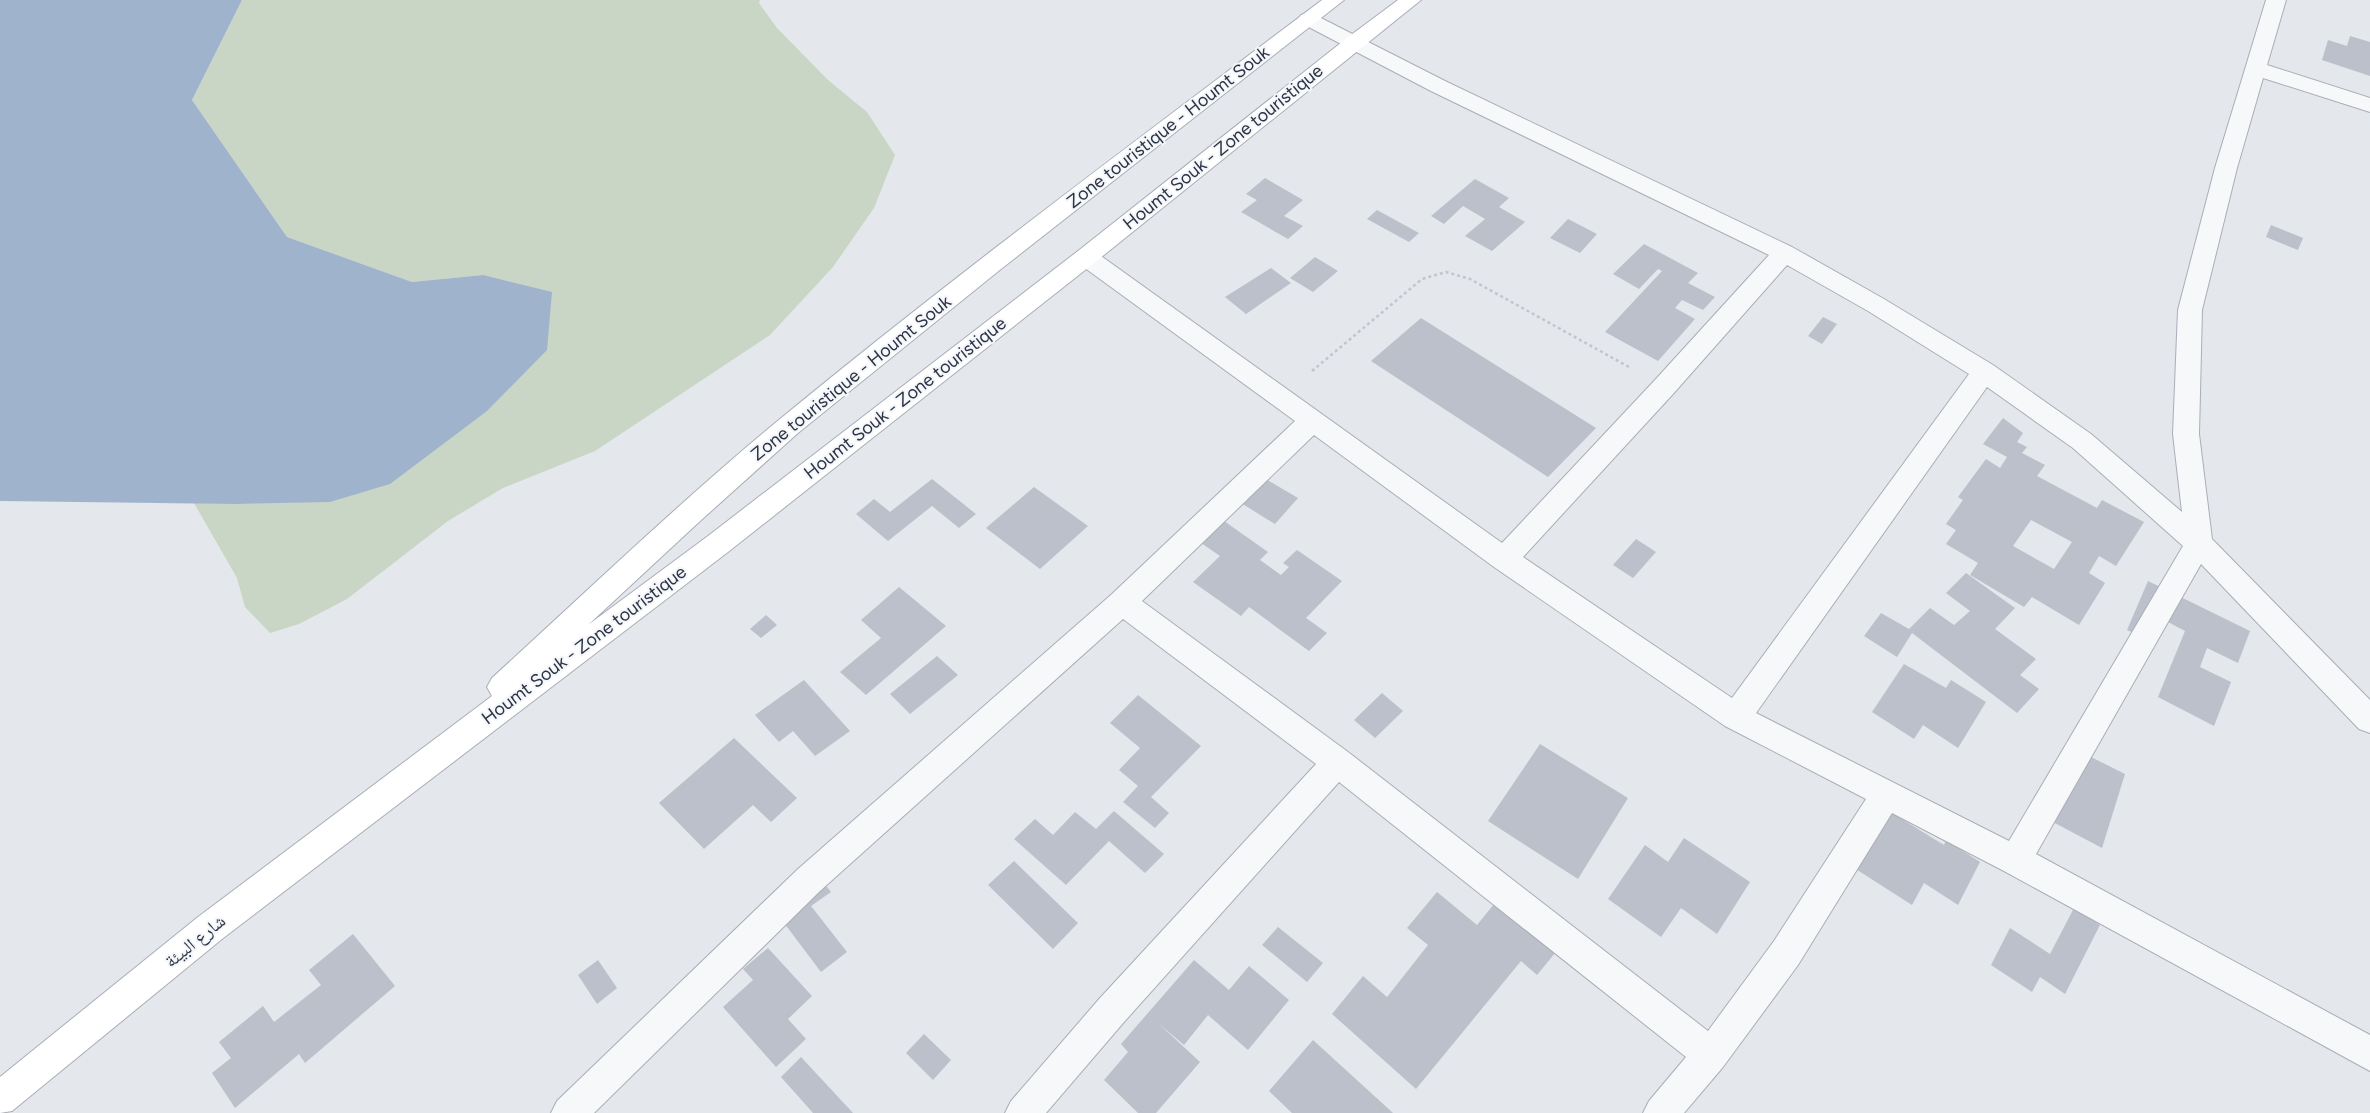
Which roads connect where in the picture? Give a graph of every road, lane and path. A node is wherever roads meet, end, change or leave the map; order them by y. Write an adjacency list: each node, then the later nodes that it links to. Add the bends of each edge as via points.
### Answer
1 (1334, 0): 4 (main road, Zone touristique - Houmt Souk)
2 (1411, 0): 5 (main road, Houmt Souk - Zone touristique)
3 (2276, 0): 6 (street)
4 (1308, 19): 5 (street); 20 (main road, Zone touristique - Houmt Souk, via 789,426 689,514)
5 (1354, 42): 8 (street, via 1438,86); 9 (main road, Houmt Souk - Zone touristique)
6 (2257, 69): 7 (street); 14 (street, via 2226,168 2190,310 2186,434)
7 (2370, 105)
8 (1784, 252): 10 (street); 11 (street)
9 (1086, 257): 12 (street); 20 (main road, Houmt Souk - Zone touristique, via 718,544)
10 (1984, 372): 14 (street, via 2082,441); 17 (street)
11 (1664, 387): 12 (path, via 1470,279 1453,272 1436,271 1422,278); 15 (street)
12 (1281, 397): 13 (street)
13 (1313, 420): 15 (street); 16 (street)
14 (2199, 542): 18 (street); 22 (street)
15 (1504, 559): 17 (street)
16 (1122, 602): 19 (street); 26 (street, via 809,880)
17 (1736, 717): 21 (street)
18 (2370, 720)
19 (1337, 762): 24 (street); 27 (street)
20 (393, 788): 25 (main road, شارع البيئة, via 210,928)
21 (1887, 794): 22 (street); 24 (street, via 1786,953)
22 (2015, 860): 23 (street)
23 (2370, 1054)
24 (1711, 1055): 28 (street)
25 (0, 1099)
26 (569, 1113)
27 (1023, 1113)
28 (1661, 1113)

